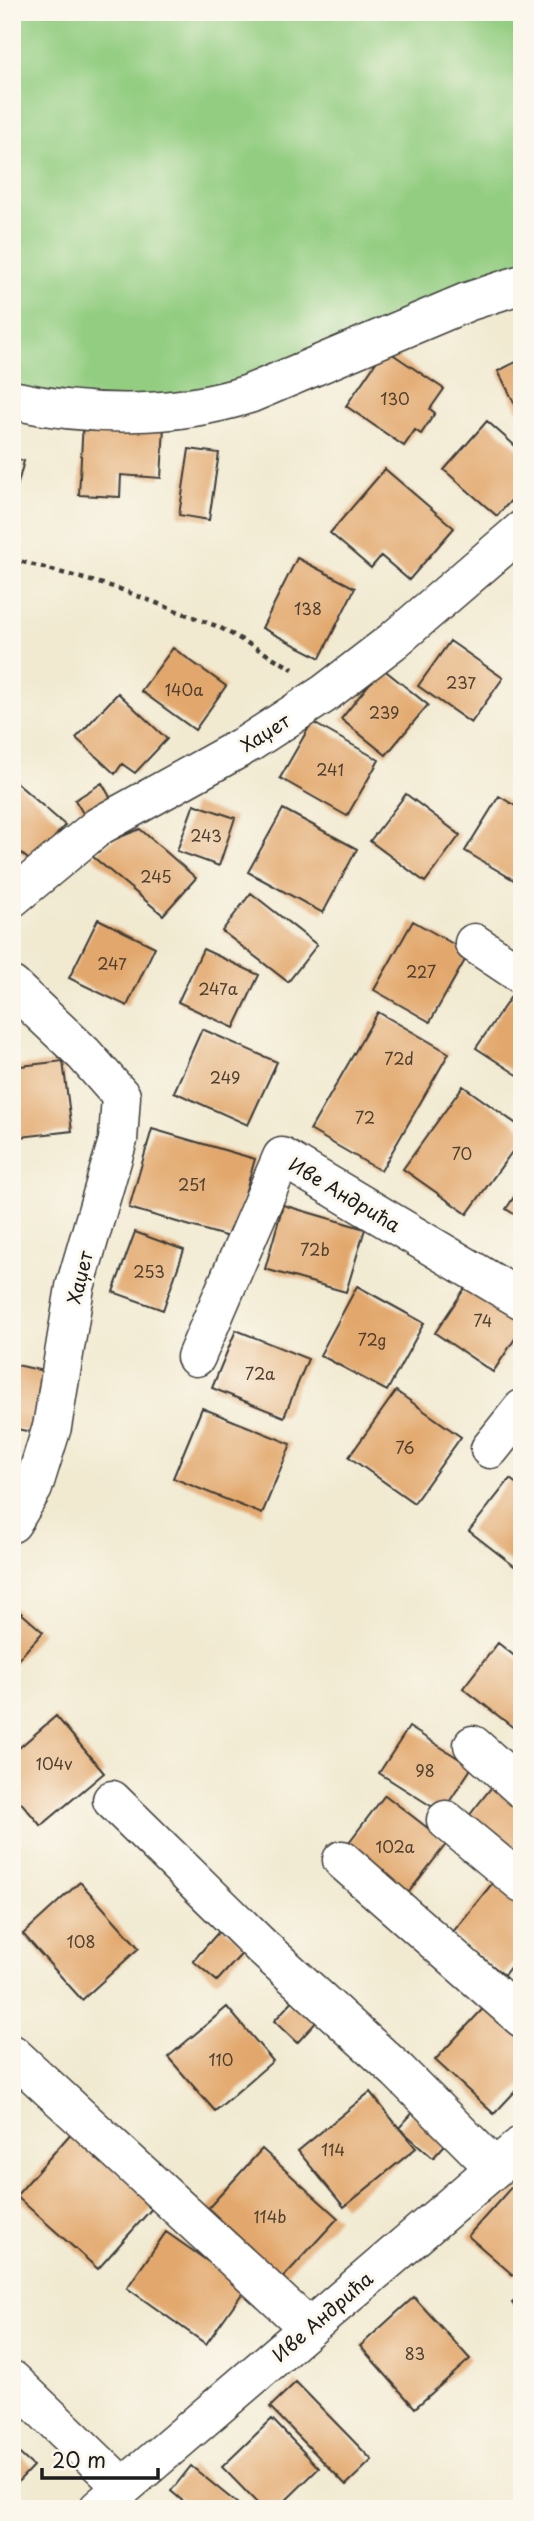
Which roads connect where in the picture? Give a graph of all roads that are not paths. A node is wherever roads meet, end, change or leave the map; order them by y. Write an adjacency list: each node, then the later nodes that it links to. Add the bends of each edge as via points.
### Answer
1 (522, 284): 2 (street, via 220,403 95,412)
2 (12, 400)
3 (516, 545): 4 (street, Хаџет, via 324,694 249,743 99,826)
4 (12, 898)
5 (474, 943): 6 (street)
6 (522, 975)
7 (12, 986): 12 (street, Хаџет, via 85,1054 121,1096 118,1140 75,1287 52,1427 33,1488)
8 (522, 1300): 9 (street, Иве Андрића, via 282,1157)
9 (196, 1356)
10 (522, 1409): 11 (street)
11 (490, 1449)
12 (12, 1524)
13 (473, 1745): 14 (street)
14 (522, 1788)
15 (113, 1800): 21 (street, via 262,1947 398,2071)
16 (446, 1820): 18 (street)
17 (342, 1860): 19 (street)
18 (522, 1883)
19 (522, 2018)
20 (12, 2054): 22 (street)
21 (508, 2157): 22 (street, Иве Андрића)
22 (309, 2328): 24 (street, Иве Андрића)
23 (12, 2380): 24 (street, Иве Андрића)
24 (111, 2498)

